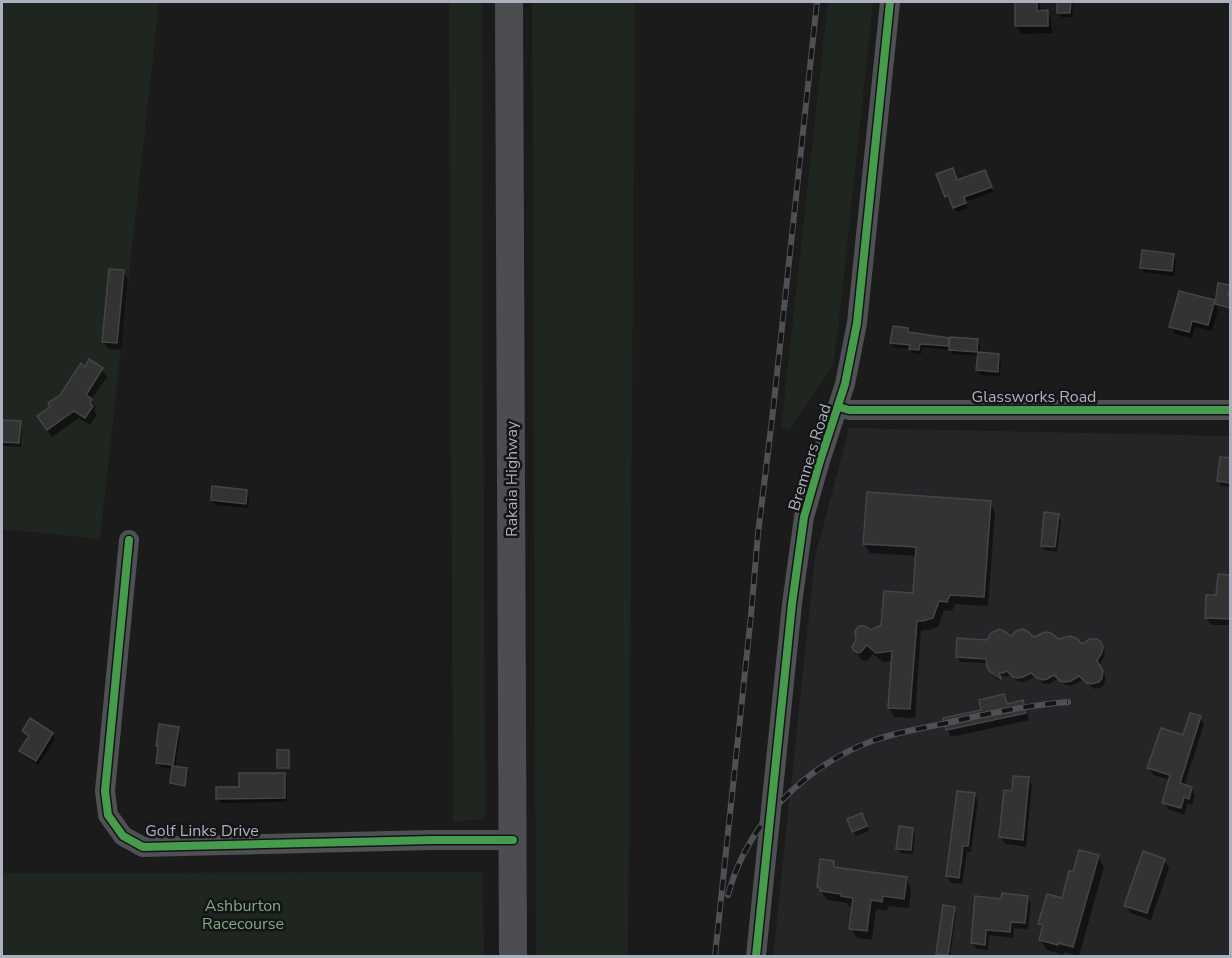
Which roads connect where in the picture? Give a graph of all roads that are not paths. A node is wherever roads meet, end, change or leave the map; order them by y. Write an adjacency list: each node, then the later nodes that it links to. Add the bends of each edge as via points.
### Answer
1 (509, 2): 6 (highway, Rakaia Highway)
2 (890, 2): 3 (street, Bremners Road, via 857,323)
3 (839, 407): 4 (street, Glassworks Road); 8 (street, Bremners Road, via 814,480 799,546)
4 (1230, 410)
5 (129, 540): 6 (street, Golf Links Drive, via 105,791 108,815 123,836 143,847)
6 (513, 840): 7 (highway, Rakaia Highway)
7 (513, 957)
8 (756, 957)

